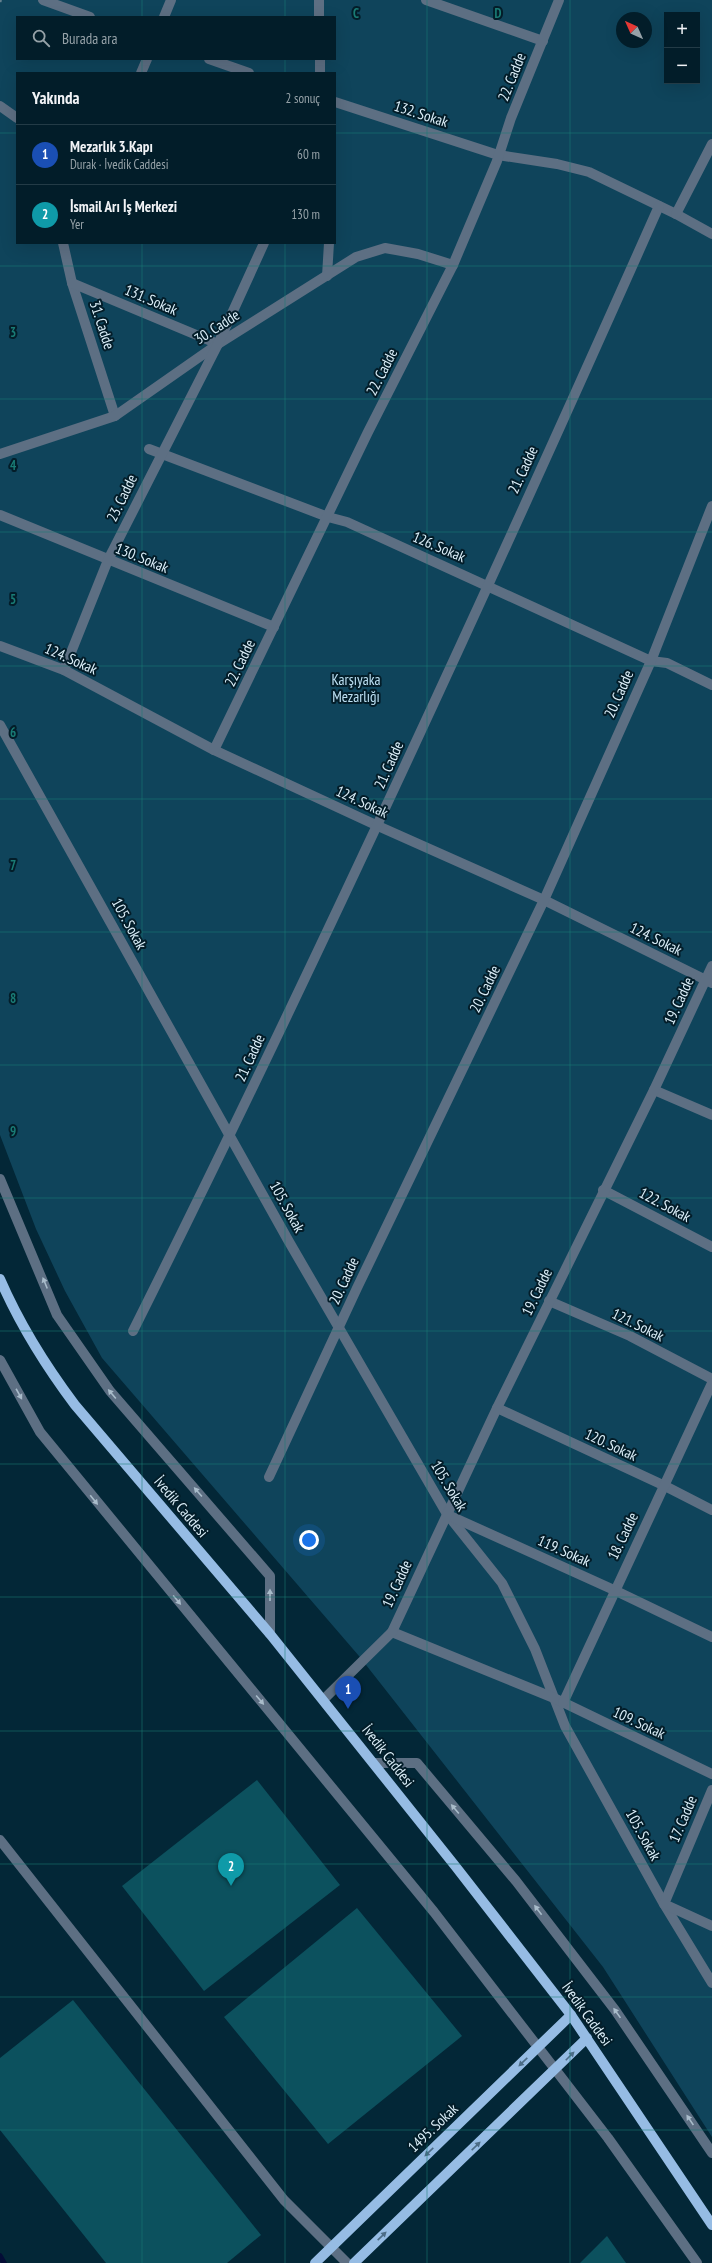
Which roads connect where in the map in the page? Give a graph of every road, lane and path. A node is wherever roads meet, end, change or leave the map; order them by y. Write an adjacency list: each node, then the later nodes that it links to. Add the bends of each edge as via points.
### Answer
1 (43, 0): 6 (street)
2 (171, 0): 7 (street)
3 (319, 0): 8 (street)
4 (426, 0): 9 (street)
5 (559, 0): 9 (street, 22. Cadde)
6 (87, 16)
7 (164, 16)
8 (319, 16)
9 (543, 41): 20 (street, 22. Cadde)
10 (147, 60): 13 (street)
11 (212, 60): 14 (street)
12 (320, 60): 15 (street)
13 (141, 72)
14 (246, 72)
15 (320, 72)
16 (336, 102): 20 (street, 132. Sokak)
17 (0, 106): 18 (street)
18 (16, 117)
19 (712, 144): 22 (street)
20 (498, 154): 21 (street, 132. Sokak, via 589,172); 27 (street, 22. Cadde, via 498,161)
21 (658, 206): 22 (street, 132. Sokak); 39 (street, 21. Cadde)
22 (676, 214): 23 (street, 132. Sokak)
23 (712, 234)
24 (63, 244): 29 (street, 31. Cadde)
25 (264, 244): 30 (street, 23. Cadde)
26 (329, 244): 28 (street)
27 (453, 265): 28 (street, 30. Cadde, via 418,254 385,248 356,257); 37 (street, 22. Cadde)
28 (327, 276): 30 (street, 30. Cadde)
29 (72, 283): 30 (street, 131. Sokak); 31 (street, 31. Cadde)
30 (218, 344): 31 (street, 30. Cadde); 34 (street, 23. Cadde)
31 (115, 416): 33 (street, 30. Cadde)
32 (149, 449): 34 (street, 126. Sokak)
33 (0, 454)
34 (160, 454): 37 (street, 126. Sokak); 38 (street, 23. Cadde)
35 (712, 506): 42 (street, 20. Cadde)
36 (0, 515): 38 (street, 130. Sokak)
37 (328, 517): 39 (street, 126. Sokak, via 347,522); 40 (street, 22. Cadde)
38 (108, 560): 40 (street, 130. Sokak); 43 (street, 23. Cadde)
39 (487, 584): 42 (street, 126. Sokak); 47 (street, 21. Cadde)
40 (274, 627): 46 (street, 22. Cadde)
41 (0, 646): 43 (street, 124. Sokak)
42 (651, 661): 44 (street, 126. Sokak, via 667,664); 48 (street, 20. Cadde)
43 (64, 670): 46 (street, 124. Sokak)
44 (712, 685)
45 (0, 724): 53 (street, 105. Sokak)
46 (214, 750): 47 (street, 124. Sokak)
47 (378, 826): 48 (street, 124. Sokak); 53 (street, 21. Cadde)
48 (544, 900): 50 (street, 124. Sokak); 59 (street, 20. Cadde, via 360,1280)
49 (712, 966): 50 (street, 19. Cadde)
50 (709, 982): 51 (street, 19. Cadde)
51 (654, 1090): 52 (street); 55 (street, 19. Cadde)
52 (712, 1115)
53 (230, 1136): 59 (street, 105. Sokak); 60 (street, 21. Cadde)
54 (0, 1179): 71 (street, one-way to 54, via 270,1576 110,1391 62,1321)
55 (604, 1190): 56 (street, 122. Sokak); 58 (street, 19. Cadde)
56 (712, 1247)
57 (0, 1279): 71 (main road, İvedik Caddesi, via 23,1329 45,1365 75,1405)
58 (549, 1301): 62 (street, 121. Sokak, via 630,1336); 64 (street, 19. Cadde)
59 (340, 1327): 65 (street, 20. Cadde); 68 (street, 105. Sokak)
60 (133, 1331)
61 (0, 1360): 84 (street, one-way to 84, via 49,1444 434,1912)
62 (712, 1379)
63 (712, 1383): 66 (street, 18. Cadde)
64 (497, 1408): 66 (street, 120. Sokak); 68 (street, 19. Cadde)
65 (269, 1477)
66 (664, 1486): 67 (street, 120. Sokak); 69 (street, 18. Cadde)
67 (712, 1510)
68 (447, 1514): 69 (street, 119. Sokak); 70 (street, 19. Cadde); 74 (street, 105. Sokak, via 502,1583)
69 (614, 1590): 72 (street, 119. Sokak); 74 (street, 18. Cadde)
70 (392, 1632): 73 (street); 74 (street)
71 (270, 1634): 73 (main road, İvedik Caddesi)
72 (712, 1637)
73 (324, 1700): 75 (main road, İvedik Caddesi)
74 (558, 1701): 76 (street, 109. Sokak); 79 (street, 105. Sokak, via 565,1726)
75 (375, 1763): 82 (main road, İvedik Caddesi); 86 (street, one-way to 75, via 610,2004 516,1880 416,1764)
76 (712, 1774)
77 (712, 1790): 79 (street, 17. Cadde)
78 (0, 1840): 88 (street, via 284,2200)
79 (664, 1904): 80 (street); 81 (street, 105. Sokak)
80 (712, 1926)
81 (712, 1983)
82 (571, 2016): 83 (main road, İvedik Caddesi); 84 (main road, 1495. Sokak)
83 (587, 2038): 85 (main road, one-way to 83); 87 (main road, İvedik Caddesi)
84 (538, 2047): 85 (street); 88 (main road, 1495. Sokak, one-way to 88)
85 (555, 2070): 91 (main road, one-way to 85); 92 (street, via 608,2138)
86 (712, 2153)
87 (712, 2226)
88 (330, 2248): 89 (main road, 1495. Sokak); 90 (street)
89 (315, 2263)
90 (347, 2263)
91 (354, 2263)
92 (698, 2263)

